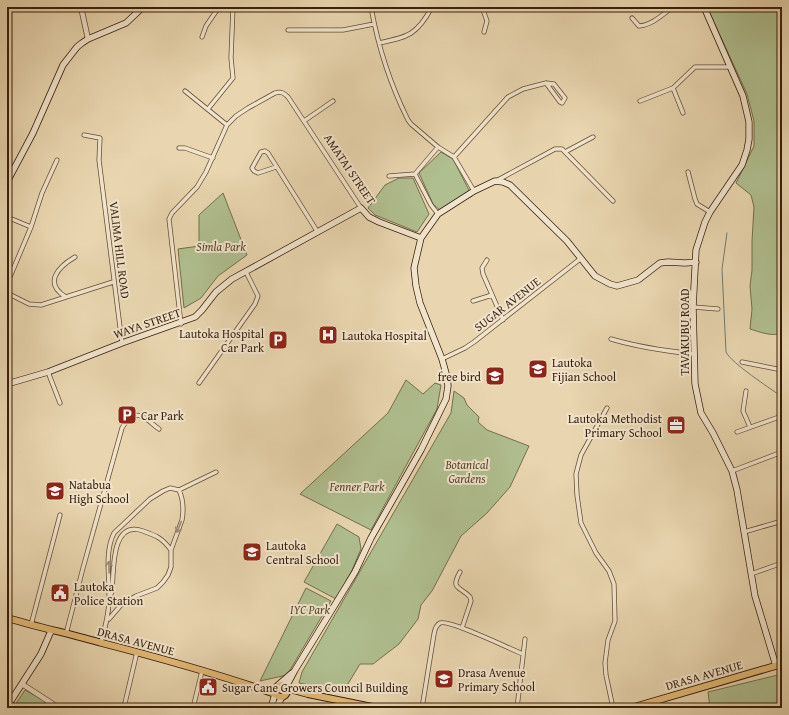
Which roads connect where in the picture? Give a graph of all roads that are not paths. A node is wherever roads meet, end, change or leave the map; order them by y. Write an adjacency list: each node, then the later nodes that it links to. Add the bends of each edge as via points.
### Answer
1 (81, 7): 15 (street)
2 (143, 7): 15 (main road, via 126,23)
3 (219, 7): 14 (street)
4 (233, 7): 23 (street, via 232,78)
5 (371, 7): 11 (street)
6 (432, 7): 16 (street, via 418,29 404,38)
7 (482, 7): 13 (street, via 487,21)
8 (673, 7): 10 (street, via 645,25 638,26)
9 (704, 7): 17 (main road, TAVAKUBU ROAD)
10 (632, 18)
11 (374, 24): 12 (street, via 343,30); 16 (street)
12 (288, 30)
13 (484, 32)
14 (202, 37)
15 (88, 39): 40 (main road, via 77,47 63,65 33,133)
16 (379, 43): 29 (street, via 390,78 408,120)
17 (731, 67): 19 (street, via 695,67); 44 (main road, TAVAKUBU ROAD, via 743,96 749,122 749,138 742,164)
18 (546, 83): 18 (street, via 560,102 565,101 554,84); 32 (street, via 523,88 508,97)
19 (673, 88): 21 (street); 24 (street)
20 (186, 91): 23 (street)
21 (640, 100)
22 (333, 101): 25 (street)
23 (208, 109): 26 (street)
24 (683, 113)
25 (304, 121): 26 (street, AMATAI STREET, via 288,97 278,92 248,108); 43 (street, AMATAI STREET)
26 (227, 125): 33 (street)
27 (84, 134): 55 (street, VALIMA HILL ROAD, via 100,138 99,160)
28 (593, 137): 31 (street)
29 (438, 147): 32 (street); 37 (street)
30 (179, 148): 33 (street)
31 (566, 152): 39 (street, via 555,149); 42 (street)
32 (454, 157): 41 (street)
33 (213, 158): 64 (street, via 196,187 172,212 169,220)
34 (57, 160): 47 (street, via 42,193)
35 (276, 167): 35 (street, via 268,153 263,151 258,155 252,168 258,173); 48 (street)
36 (688, 172): 44 (street, via 697,204)
37 (415, 174): 38 (street); 45 (street, via 431,206)
38 (389, 176)
39 (495, 181): 41 (main road); 51 (main road, via 510,185 567,241)
40 (7, 182)
41 (474, 191): 45 (main road)
42 (613, 201)
43 (361, 208): 48 (main road, WAYA STREET); 49 (main road, AMATAI STREET, via 379,222)
44 (710, 212): 53 (main road, TAVAKUBU ROAD, via 696,250)
45 (438, 214): 49 (main road)
46 (7, 217): 47 (street)
47 (31, 227): 56 (street)
48 (317, 231): 54 (main road, WAYA STREET)
49 (421, 238): 68 (main road, via 414,268 416,286)
50 (75, 257): 59 (street, via 59,269 55,279 55,287)
51 (580, 259): 53 (main road, via 595,276 617,286 638,280 660,263); 63 (street, SUGAR AVENUE)
52 (487, 260): 58 (street, via 482,270)
53 (696, 262): 61 (main road, TAVAKUBU ROAD)
54 (246, 272): 64 (main road, WAYA STREET, via 216,292 195,317); 72 (street, via 258,296 255,304)
55 (114, 282): 59 (street); 66 (street, VALIMA HILL ROAD)
56 (7, 284)
57 (7, 293): 59 (street, via 35,305)
58 (492, 295): 60 (street); 63 (street)
59 (66, 297)
60 (473, 302)
61 (693, 307): 62 (street); 67 (main road, TAVAKUBU ROAD)
62 (718, 309)
63 (503, 320): 68 (street, SUGAR AVENUE, via 465,348)
64 (181, 324): 66 (main road, WAYA STREET)
65 (611, 339): 67 (street, via 630,345)
66 (122, 343): 71 (main road, WAYA STREET)
67 (694, 354): 83 (main road, TAVAKUBU ROAD, via 695,384 701,413)
68 (442, 359): 105 (main road, via 448,386 443,407 355,572)
69 (742, 362): 70 (street)
70 (782, 370)
71 (48, 372): 73 (main road, WAYA STREET); 75 (street)
72 (199, 383)
73 (7, 384)
74 (746, 391): 78 (street, via 744,411)
75 (60, 403)
76 (607, 408): 123 (street, via 580,455 576,474 581,523 614,584 615,621 608,640 605,663)
77 (782, 416): 78 (street)
78 (750, 427): 80 (street)
79 (159, 429): 99 (street, via 145,417 137,415 129,417 122,428)
80 (737, 432)
81 (780, 452): 82 (street); 83 (street)
82 (782, 461)
83 (732, 471): 88 (main road, TAVAKUBU ROAD)
84 (216, 472): 85 (street)
85 (178, 490): 89 (street, one-way to 89, via 182,498 183,515); 93 (street, one-way to 85, via 109,553 114,533 150,499 170,488)
86 (60, 515): 96 (street)
87 (782, 521): 88 (street)
88 (744, 532): 92 (main road, TAVAKUBU ROAD)
89 (171, 550): 93 (street, via 155,535 137,529 125,534 115,548); 95 (street, via 171,566 163,582 157,588 121,605)
90 (782, 563): 92 (street)
91 (460, 572): 97 (street, via 456,585 470,597 471,601)
92 (751, 574): 104 (main road, TAVAKUBU ROAD, via 755,596)
93 (110, 598): 95 (street)
94 (7, 618): 96 (highway, DRASA AVENUE)
95 (108, 620): 101 (street)
96 (31, 625): 98 (highway, DRASA AVENUE)
97 (462, 628): 103 (street); 121 (street, via 444,623 436,627)
98 (51, 631): 99 (highway, DRASA AVENUE); 107 (main road, via 41,654)
99 (66, 634): 101 (highway, DRASA AVENUE)
100 (524, 640): 103 (street)
101 (101, 642): 102 (highway, DRASA AVENUE)
102 (136, 652): 106 (highway, DRASA AVENUE); 116 (street, via 125,703)
103 (523, 654): 122 (street)
104 (779, 665): 124 (highway, DRASA AVENUE)
105 (295, 670): 108 (main road); 110 (main road)
106 (202, 671): 109 (highway, DRASA AVENUE); 117 (street)
107 (22, 684): 114 (main road); 115 (street)
108 (278, 686): 109 (highway, DRASA AVENUE); 110 (highway); 111 (highway)
109 (258, 688): 111 (highway, DRASA AVENUE)
110 (286, 688): 112 (highway); 113 (highway)
111 (275, 694): 113 (highway, via 278,697); 118 (main road)
112 (308, 694): 113 (highway); 120 (highway)
113 (284, 696): 119 (main road)
114 (7, 707)
115 (59, 708)
116 (120, 708)
117 (193, 708)
118 (271, 708)
119 (276, 708)
120 (377, 708)
121 (422, 708)
122 (517, 708)
123 (613, 708)
124 (632, 708)
125 (678, 708): 126 (street)
126 (694, 708)

